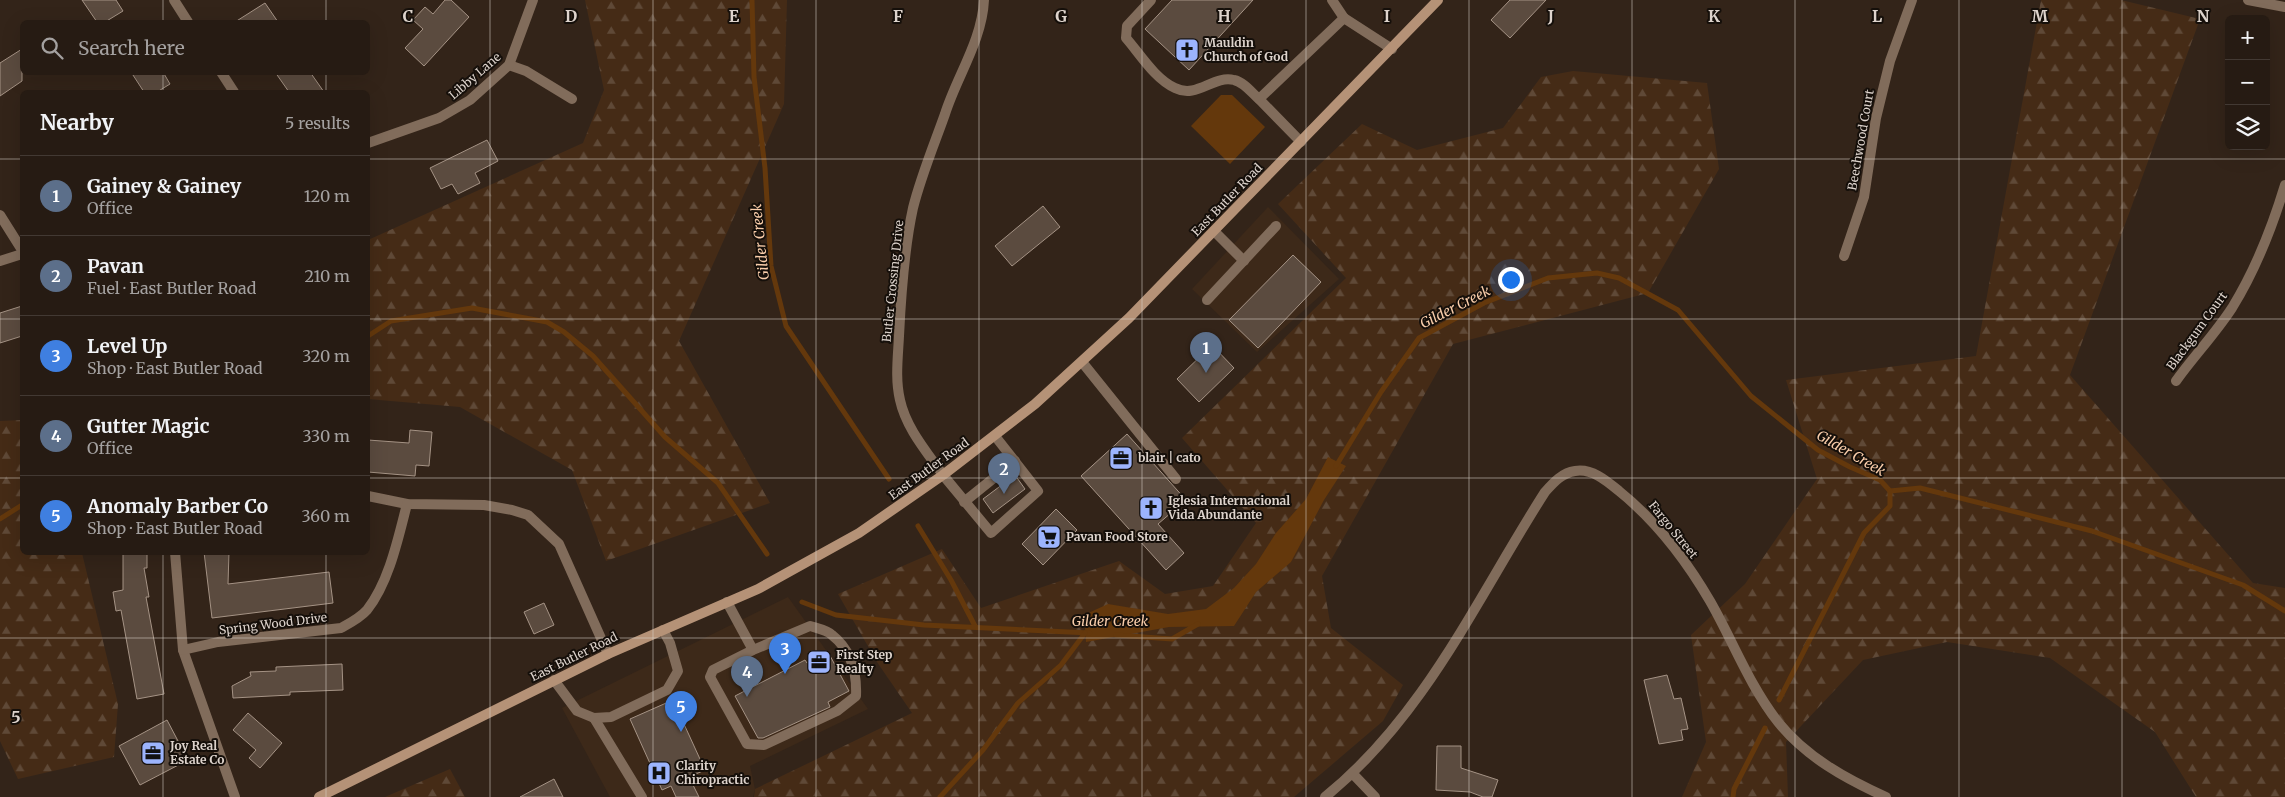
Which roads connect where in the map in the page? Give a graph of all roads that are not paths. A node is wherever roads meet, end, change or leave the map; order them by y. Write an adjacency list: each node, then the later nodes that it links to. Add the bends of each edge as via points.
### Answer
1 (174, 0): 11 (street)
2 (532, 0): 13 (street, Libby Lane)
3 (984, 0): 34 (street, Butler Crossing Drive, via 973,46 923,172 913,208 900,321 897,379 900,401 914,433)
4 (1151, 0): 17 (street, via 1127,26 1126,38 1159,76 1175,88 1191,92 1222,80 1235,80)
5 (1332, 0): 10 (street)
6 (1438, 0): 12 (main road, East Butler Road)
7 (1912, 0): 26 (street, Beechwood Court, via 1890,61 1876,118 1864,197)
8 (2248, 0): 9 (street)
9 (2285, 7)
10 (1344, 18): 12 (street); 17 (street)
11 (187, 20)
12 (1392, 48): 19 (main road, East Butler Road)
13 (510, 65): 16 (street, via 526,70); 18 (street, Libby Lane, via 455,110)
14 (223, 75): 15 (street)
15 (233, 90)
16 (572, 99)
17 (1259, 99): 19 (street)
18 (370, 142)
19 (1300, 142): 23 (main road, East Butler Road)
20 (2285, 185): 31 (street, Blackgum Court, via 2256,266 2231,309)
21 (0, 215): 24 (street)
22 (1276, 226): 28 (street)
23 (1214, 231): 28 (street); 30 (main road, East Butler Road)
24 (20, 247)
25 (20, 255): 27 (street)
26 (1844, 256)
27 (0, 261)
28 (1244, 261): 29 (street)
29 (1207, 300)
30 (1082, 362): 32 (main road, East Butler Road); 35 (street)
31 (2176, 381)
32 (995, 436): 33 (street); 34 (main road, East Butler Road)
33 (1015, 461): 37 (street); 37 (street, Butler Crossing Drive, via 1038,491 990,533)
34 (943, 475): 37 (street, Butler Crossing Drive); 40 (main road, East Butler Road, via 859,533 775,580)
35 (1176, 479)
36 (370, 496): 38 (street)
37 (964, 502)
38 (406, 504): 42 (street, Spring Wood Drive, via 394,556 367,611 356,620 341,628 218,642); 44 (street, via 484,505 512,510 537,522 559,544)
39 (175, 555): 42 (street)
40 (727, 602): 41 (main road, East Butler Road); 43 (street)
41 (663, 630): 44 (main road, East Butler Road); 46 (street, via 678,671 667,690 610,717)
42 (184, 650): 48 (street)
43 (753, 650): 43 (street, via 810,626 832,634 849,655 857,678 856,696 837,711 764,745 747,744 710,677 712,670)
44 (608, 654): 45 (main road, East Butler Road)
45 (554, 680): 46 (street, via 577,711); 49 (main road, East Butler Road)
46 (594, 718): 50 (street)
47 (1353, 774): 51 (street, Fargo Street); 52 (street); 53 (street, Fargo Street, via 1399,723 1429,682 1545,492 1560,476 1584,471 1608,482 1642,509 1679,554 1710,600 1761,698 1779,723 1818,760)
48 (236, 797)
49 (319, 797)
50 (642, 797)
51 (1325, 797)
52 (1375, 797)
53 (1886, 797)

